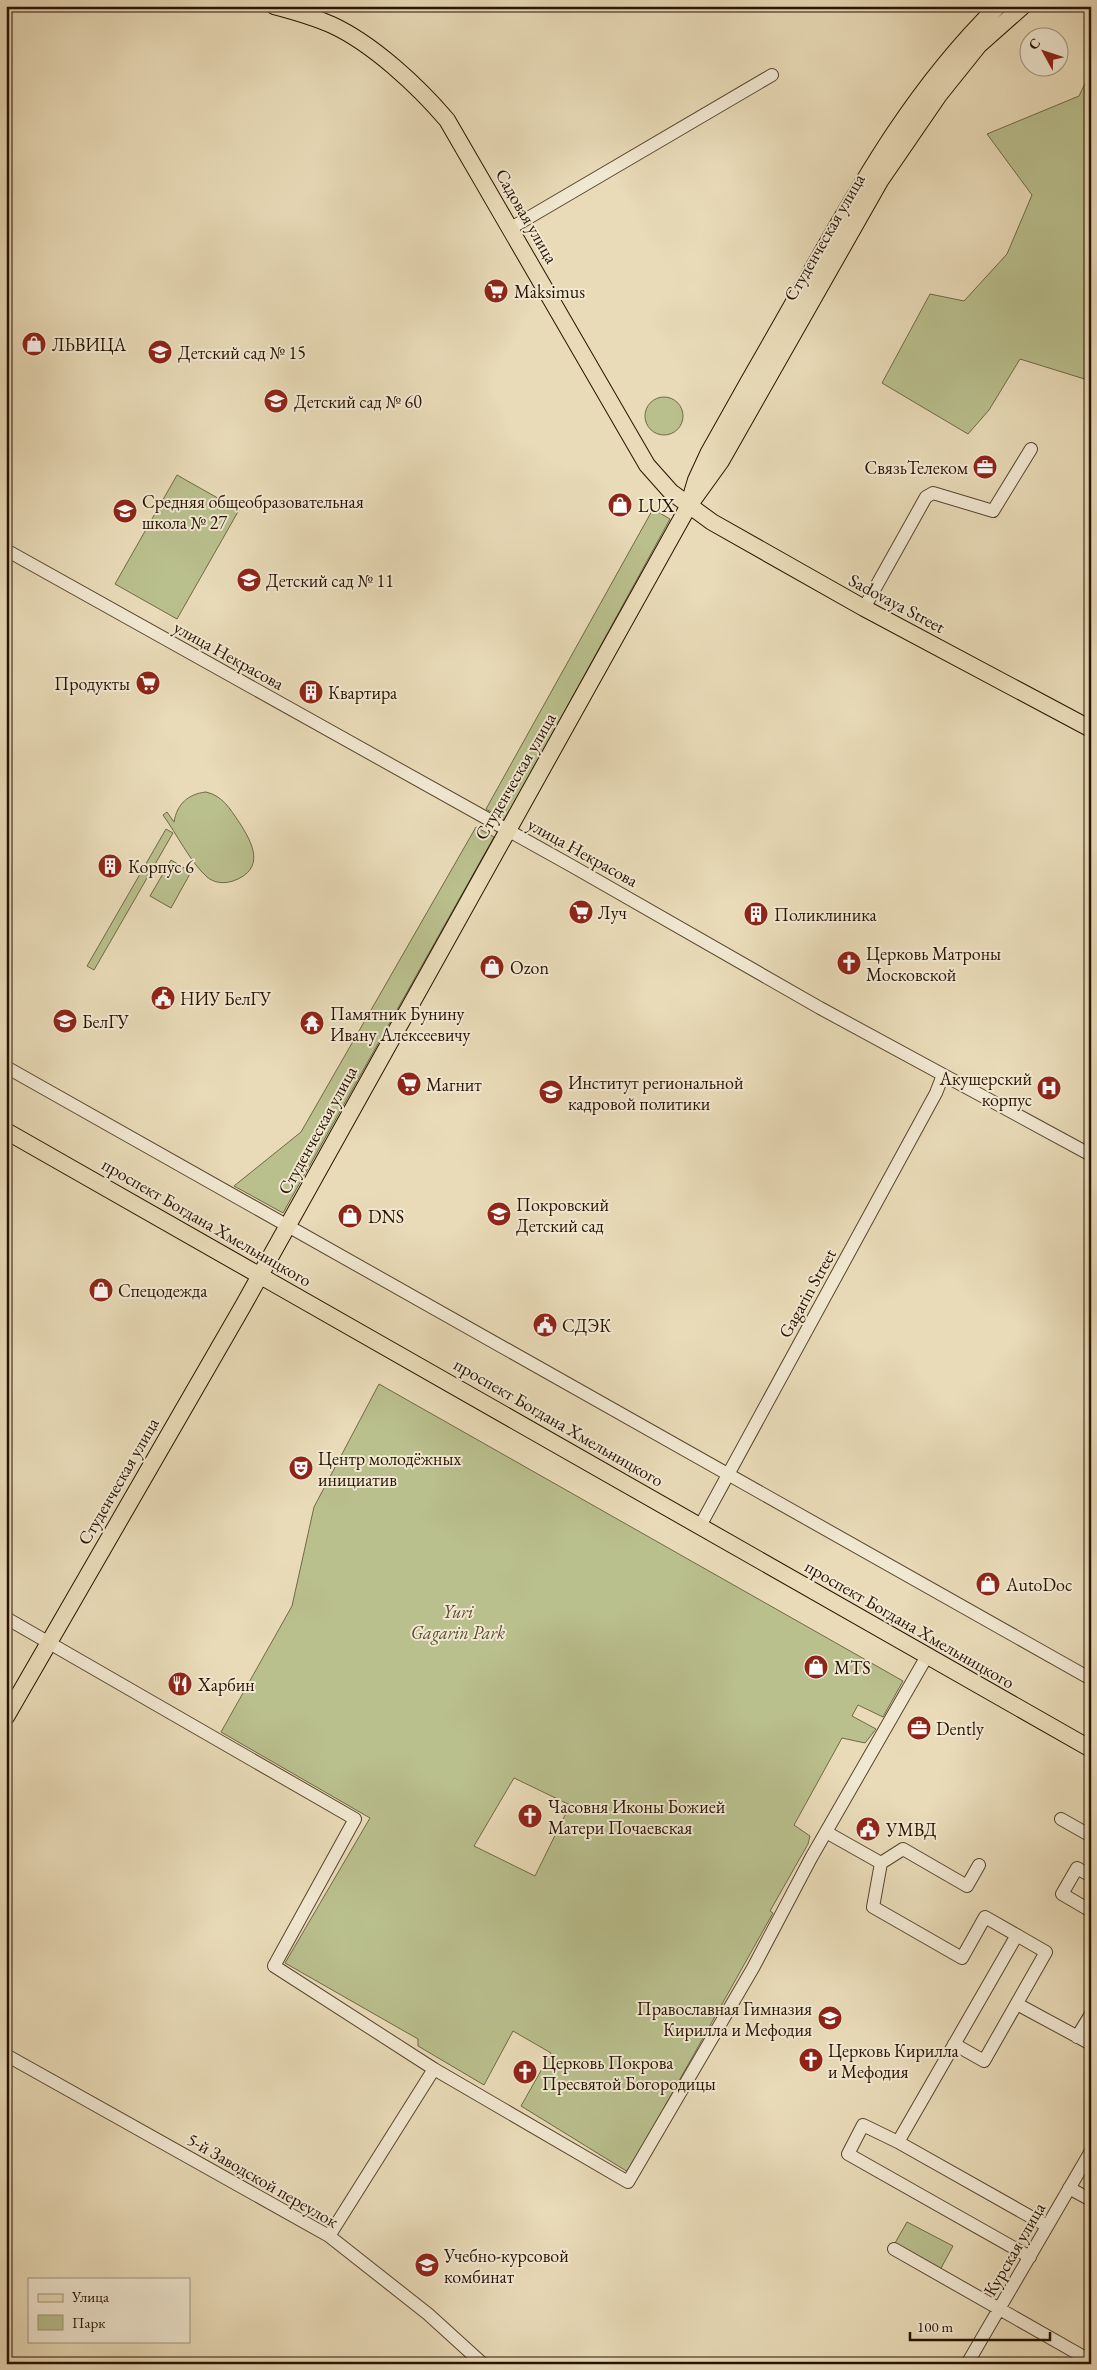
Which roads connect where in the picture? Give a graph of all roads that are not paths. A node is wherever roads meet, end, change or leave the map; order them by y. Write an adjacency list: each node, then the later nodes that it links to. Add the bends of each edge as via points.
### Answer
1 (274, 6): 5 (main road, Садовая улица, via 332,25 355,38 418,88 447,120)
2 (998, 6): 7 (main road, Студенческая улица, via 972,31 925,88 867,172 708,454)
3 (1022, 6): 7 (main road, Студенческая улица, via 974,52 939,95 880,181 721,461)
4 (772, 74): 5 (street)
5 (511, 228): 7 (main road, Садовая улица, via 647,464 670,492)
6 (1031, 449): 9 (street, via 994,511 933,493 926,497)
7 (688, 507): 9 (main road, Sadovaya Street); 11 (main road, Студенческая улица)
8 (6, 550): 11 (street, улица Некрасова)
9 (864, 608): 10 (main road, Sadovaya Street)
10 (1091, 729)
11 (507, 830): 13 (street, улица Некрасова); 16 (main road, Студенческая улица)
12 (6, 1067): 16 (street)
13 (943, 1075): 15 (street, улица Некрасова); 18 (street, Gagarin Street)
14 (6, 1131): 17 (main road, проспект Богдана Хмельницкого)
15 (1091, 1155)
16 (287, 1225): 17 (main road, Студенческая улица); 18 (street)
17 (260, 1275): 19 (main road, проспект Богдана Хмельницкого); 21 (main road, Студенческая улица)
18 (728, 1474): 19 (street, Gagarin Street); 23 (street)
19 (700, 1526): 22 (main road, проспект Богдана Хмельницкого)
20 (6, 1618): 21 (street)
21 (48, 1642): 24 (main road, Студенческая улица); 40 (street, via 356,1819 274,1966)
22 (927, 1656): 25 (main road, проспект Богдана Хмельницкого); 27 (street)
23 (1091, 1679)
24 (6, 1717)
25 (1091, 1750)
26 (1062, 1819): 28 (street)
27 (826, 1832): 29 (street); 40 (street, via 753,1968 628,2182)
28 (1091, 1836)
29 (881, 1864): 30 (street, via 903,1849 967,1886); 33 (street, via 873,1908 962,1958 985,1917)
30 (980, 1865)
31 (1091, 1876): 32 (street, via 1077,1868 1062,1894)
32 (1090, 1908)
33 (1017, 1935): 34 (street, via 1046,1952); 37 (street)
34 (1017, 2004): 36 (street); 37 (street, via 984,2061)
35 (1091, 2014): 36 (street)
36 (1077, 2037): 38 (street)
37 (954, 2044): 41 (street)
38 (1091, 2044)
39 (6, 2054): 46 (street, 5-й Заводской переулок)
40 (434, 2069): 46 (street)
41 (898, 2142): 45 (street); 48 (street, via 863,2125 848,2154)
42 (1091, 2151): 43 (street, Курская улица)
43 (1069, 2188): 44 (street); 45 (street, Курская улица)
44 (1091, 2200)
45 (1047, 2226): 48 (street, Курская улица)
46 (329, 2236): 51 (street, 5-й Заводской переулок, via 428,2314)
47 (894, 2249): 49 (street)
48 (1030, 2257): 49 (street, Курская улица)
49 (999, 2310): 50 (street); 52 (street, Курская улица)
50 (1091, 2361)
51 (483, 2364)
52 (967, 2364)

